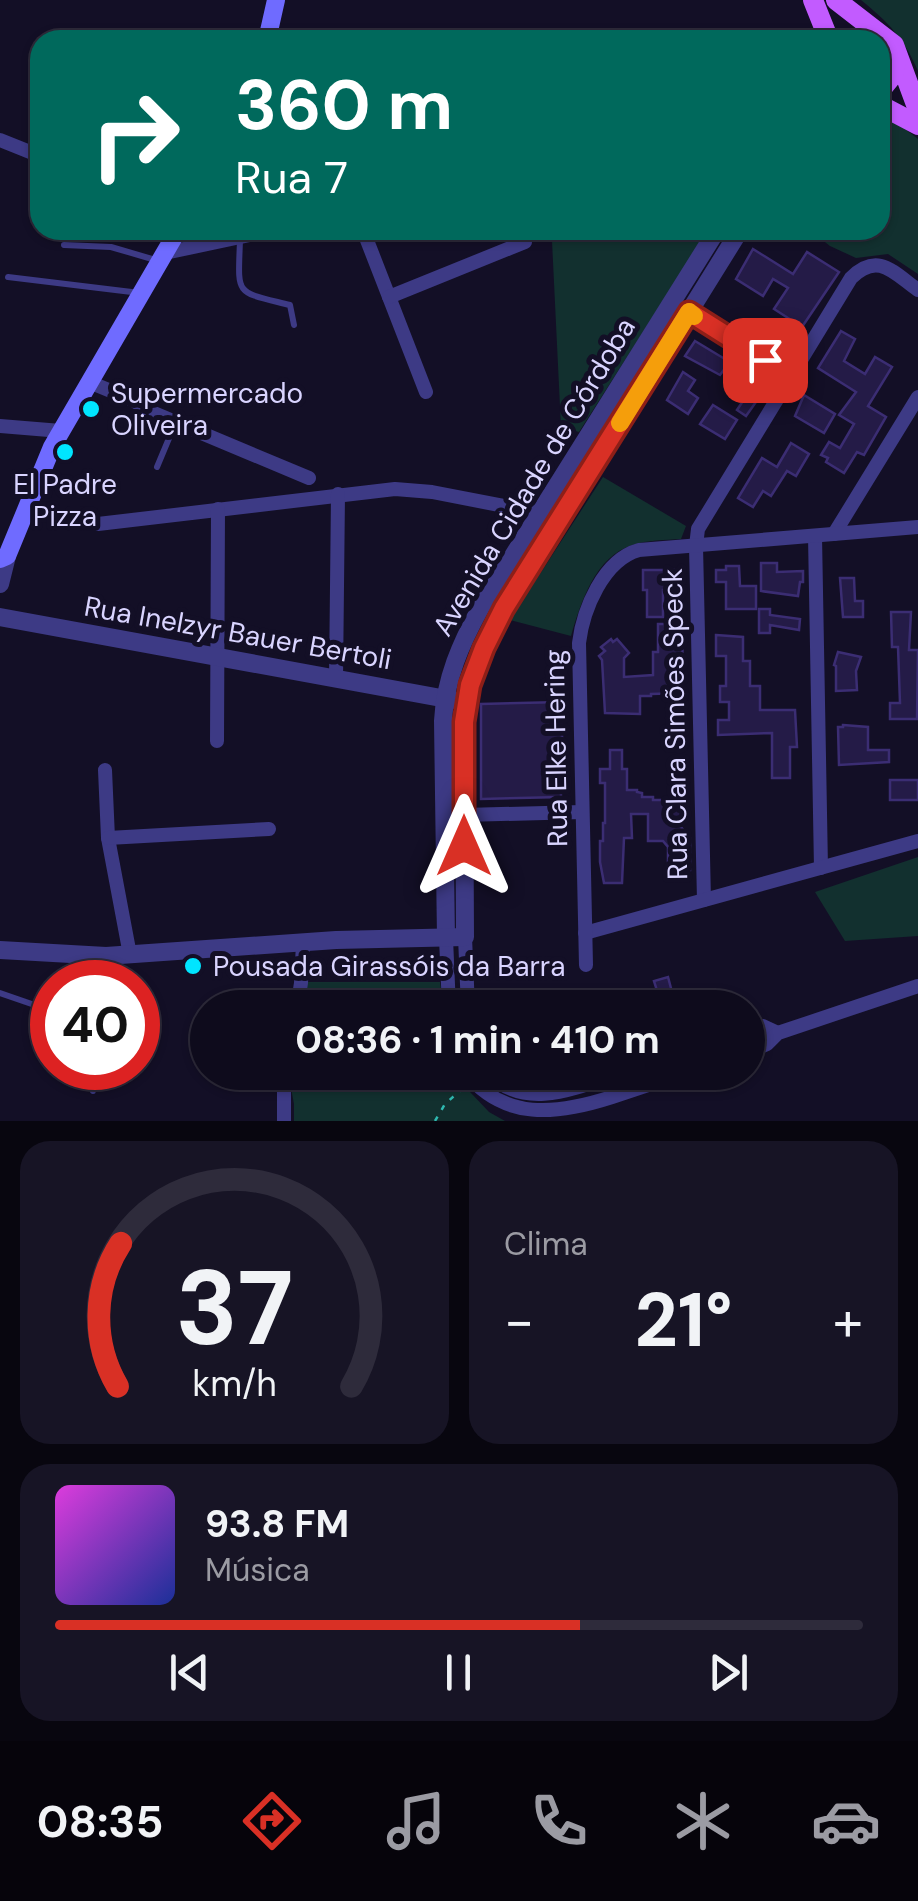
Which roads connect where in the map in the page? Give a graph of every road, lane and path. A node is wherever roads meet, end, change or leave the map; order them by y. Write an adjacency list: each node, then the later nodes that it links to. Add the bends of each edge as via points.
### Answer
1 (276, 0): 3 (main road)
2 (836, 0): 4 (main road)
3 (269, 30)
4 (874, 30)
5 (890, 42): 6 (main road)
6 (898, 52): 7 (main road); 8 (main road)
7 (890, 79)
8 (904, 116)
9 (0, 140): 10 (street)
10 (30, 152)
11 (172, 240): 19 (main road)
12 (232, 240): 19 (street)
13 (240, 240): 26 (lane, via 242,289 290,305)
14 (367, 240): 23 (street)
15 (711, 240): 24 (street, Avenida Cidade de Córdoba)
16 (734, 240): 25 (street, Avenida Cidade de Córdoba)
17 (525, 242): 23 (street)
18 (64, 245): 19 (lane)
19 (162, 257): 22 (main road)
20 (8, 277): 22 (lane)
21 (918, 290): 27 (street, via 888,268 868,265 851,278)
22 (142, 293): 28 (main road)
23 (389, 297): 29 (street)
24 (672, 302): 25 (street); 38 (street, Avenida Cidade de Córdoba)
25 (689, 312): 27 (street); 39 (street, Avenida Cidade de Córdoba)
26 (294, 325)
27 (790, 376): 44 (street, via 702,522)
28 (90, 382): 31 (street); 33 (main road)
29 (426, 392)
30 (918, 397): 42 (street)
31 (176, 422): 34 (lane); 35 (street)
32 (0, 426): 33 (street)
33 (61, 431): 45 (main road)
34 (157, 467)
35 (309, 478)
36 (338, 494): 37 (street); 38 (street, via 414,490); 49 (street)
37 (218, 509): 40 (street); 48 (street)
38 (541, 513): 39 (street); 50 (street, Avenida Cidade de Córdoba, via 469,629)
39 (561, 517): 51 (street, Avenida Cidade de Córdoba, via 493,628)
40 (98, 524)
41 (918, 527): 42 (street, Rua Elke Hering)
42 (834, 534): 43 (street, Rua Elke Hering)
43 (814, 536): 44 (street, Rua Elke Hering); 59 (street)
44 (696, 546): 54 (street, Rua Elke Hering, via 623,556 586,613 578,643); 60 (street, Rua Clara Simões Speck)
45 (4, 558): 46 (street)
46 (0, 584)
47 (0, 618): 48 (street, Rua Inelzyr Bauer Bertoli)
48 (217, 657): 49 (street, Rua Inelzyr Bauer Bertoli); 52 (street)
49 (336, 679): 50 (street, Rua Inelzyr Bauer Bertoli)
50 (444, 698): 51 (street, Rua Inelzyr Bauer Bertoli); 62 (street, Avenida Cidade de Córdoba)
51 (466, 702): 55 (street, Avenida Cidade de Córdoba)
52 (217, 741)
53 (105, 770): 57 (street)
54 (582, 812): 55 (street); 61 (street, Rua Elke Hering)
55 (464, 815): 62 (street, Avenida Cidade de Córdoba)
56 (270, 829): 57 (street)
57 (108, 838): 65 (street)
58 (918, 841): 59 (street)
59 (822, 868): 60 (street)
60 (704, 900): 61 (street)
61 (585, 933): 66 (street, Rua Elke Hering)
62 (456, 938): 63 (street); 69 (street, Avenida Cidade de Córdoba); 70 (street, Avenida Cidade de Córdoba)
63 (303, 942): 65 (street); 68 (street)
64 (0, 950): 65 (street)
65 (130, 955)
66 (586, 966)
67 (918, 986): 74 (street)
68 (299, 990)
69 (451, 990)
70 (465, 990)
71 (0, 993): 72 (lane)
72 (30, 1003)
73 (765, 1027): 74 (street)
74 (778, 1033): 75 (street)
75 (765, 1045)
76 (284, 1090): 82 (street)
77 (461, 1090): 83 (path)
78 (482, 1090): 81 (street, via 506,1109 536,1116)
79 (510, 1090): 80 (street)
80 (570, 1090)
81 (626, 1090)
82 (284, 1121)
83 (435, 1121)

